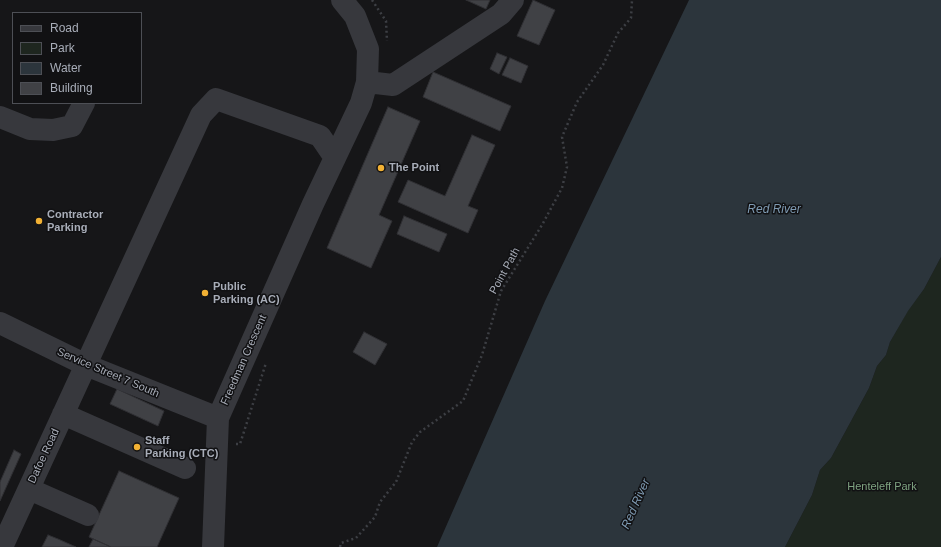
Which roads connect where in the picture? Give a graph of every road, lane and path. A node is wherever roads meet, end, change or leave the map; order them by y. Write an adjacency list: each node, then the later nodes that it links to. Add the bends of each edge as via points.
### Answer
1 (342, 0): 4 (street, Freedman Crescent, via 355,16 368,49)
2 (513, 0): 4 (street, via 501,14 393,85)
3 (632, 0): 17 (path, Point Path, via 631,18 618,33 603,65 577,102 562,137 567,167 562,188 501,291 482,355 463,401 420,432 412,442 396,482 380,502 375,517 356,538 341,543)
4 (367, 82): 7 (street, Freedman Crescent, via 361,103)
5 (83, 104): 6 (street, via 72,126 53,130 30,129)
6 (0, 117)
7 (335, 158): 9 (street, Dafoe Road, via 320,136 216,99 201,115); 11 (street, Freedman Crescent)
8 (0, 323): 9 (street, Service Street 7 South)
9 (86, 365): 10 (street, Dafoe Road); 11 (street, Service Street 7 South)
10 (64, 414): 12 (street); 13 (street, Dafoe Road)
11 (218, 418): 16 (street, Freedman Crescent)
12 (185, 468)
13 (29, 489): 14 (street); 15 (street, Dafoe Road)
14 (88, 515)
15 (2, 547)
16 (213, 547)
17 (340, 547)

